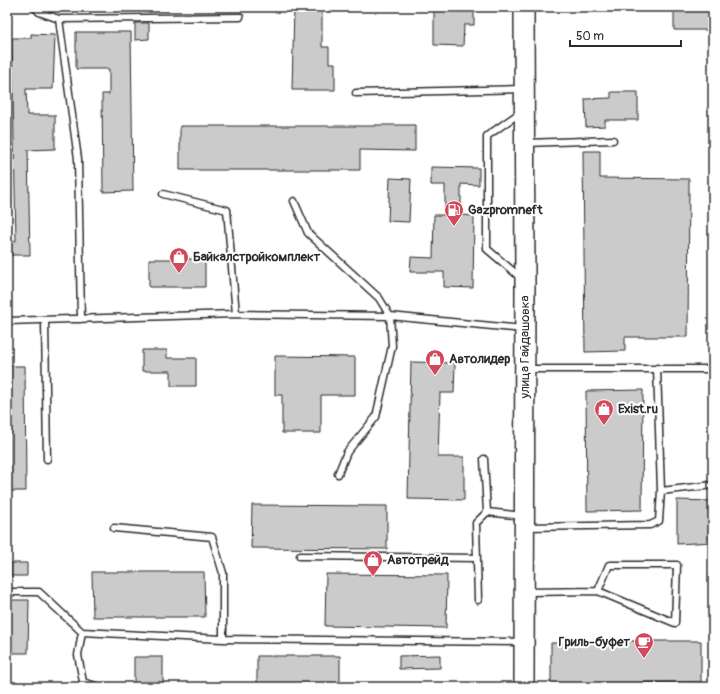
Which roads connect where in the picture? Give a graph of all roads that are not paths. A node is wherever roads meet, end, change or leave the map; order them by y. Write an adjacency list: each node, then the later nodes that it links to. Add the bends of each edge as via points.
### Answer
1 (8, 7): 4 (lane)
2 (35, 7): 6 (lane, via 39,12)
3 (524, 7): 7 (main road, улица Гайдашовка)
4 (7, 12)
5 (240, 18): 6 (lane)
6 (59, 19): 17 (lane, via 78,159)
7 (524, 89): 8 (lane); 9 (main road, улица Гайдашовка)
8 (356, 93)
9 (524, 110): 11 (main road, улица Гайдашовка); 14 (lane, via 487,136 486,249)
10 (612, 140): 11 (lane)
11 (525, 143): 14 (main road, улица Гайдашовка)
12 (163, 194): 15 (lane, via 227,210)
13 (294, 201): 16 (lane, via 308,233 379,298)
14 (526, 282): 20 (main road, улица Гайдашовка)
15 (236, 314): 16 (lane); 17 (lane)
16 (390, 316): 20 (lane); 26 (lane, via 392,346 376,417 347,452)
17 (80, 319): 18 (lane)
18 (45, 320): 19 (lane); 24 (lane)
19 (7, 321)
20 (525, 329): 22 (main road, улица Гайдашовка)
21 (657, 368): 22 (lane); 23 (lane); 28 (lane)
22 (524, 369): 30 (main road, улица Гайдашовка)
23 (713, 369)
24 (47, 459)
25 (484, 459): 29 (lane)
26 (338, 474)
27 (713, 485): 28 (lane)
28 (661, 491): 30 (lane, via 659,521 650,525)
29 (487, 512): 30 (lane); 33 (lane, via 476,523)
30 (524, 522): 36 (main road, улица Гайдашовка)
31 (114, 528): 39 (lane, via 212,537 223,573)
32 (300, 556): 33 (lane)
33 (477, 558): 37 (lane)
34 (598, 590): 34 (lane, via 668,620 675,623 677,565 609,565); 36 (lane)
35 (7, 592): 38 (lane, via 39,592)
36 (525, 592): 40 (main road, улица Гайдашовка)
37 (478, 600)
38 (82, 632): 39 (lane); 41 (lane, via 78,655 83,682)
39 (223, 638): 40 (lane)
40 (525, 642): 42 (main road, улица Гайдашовка)
41 (98, 687)
42 (524, 687)

